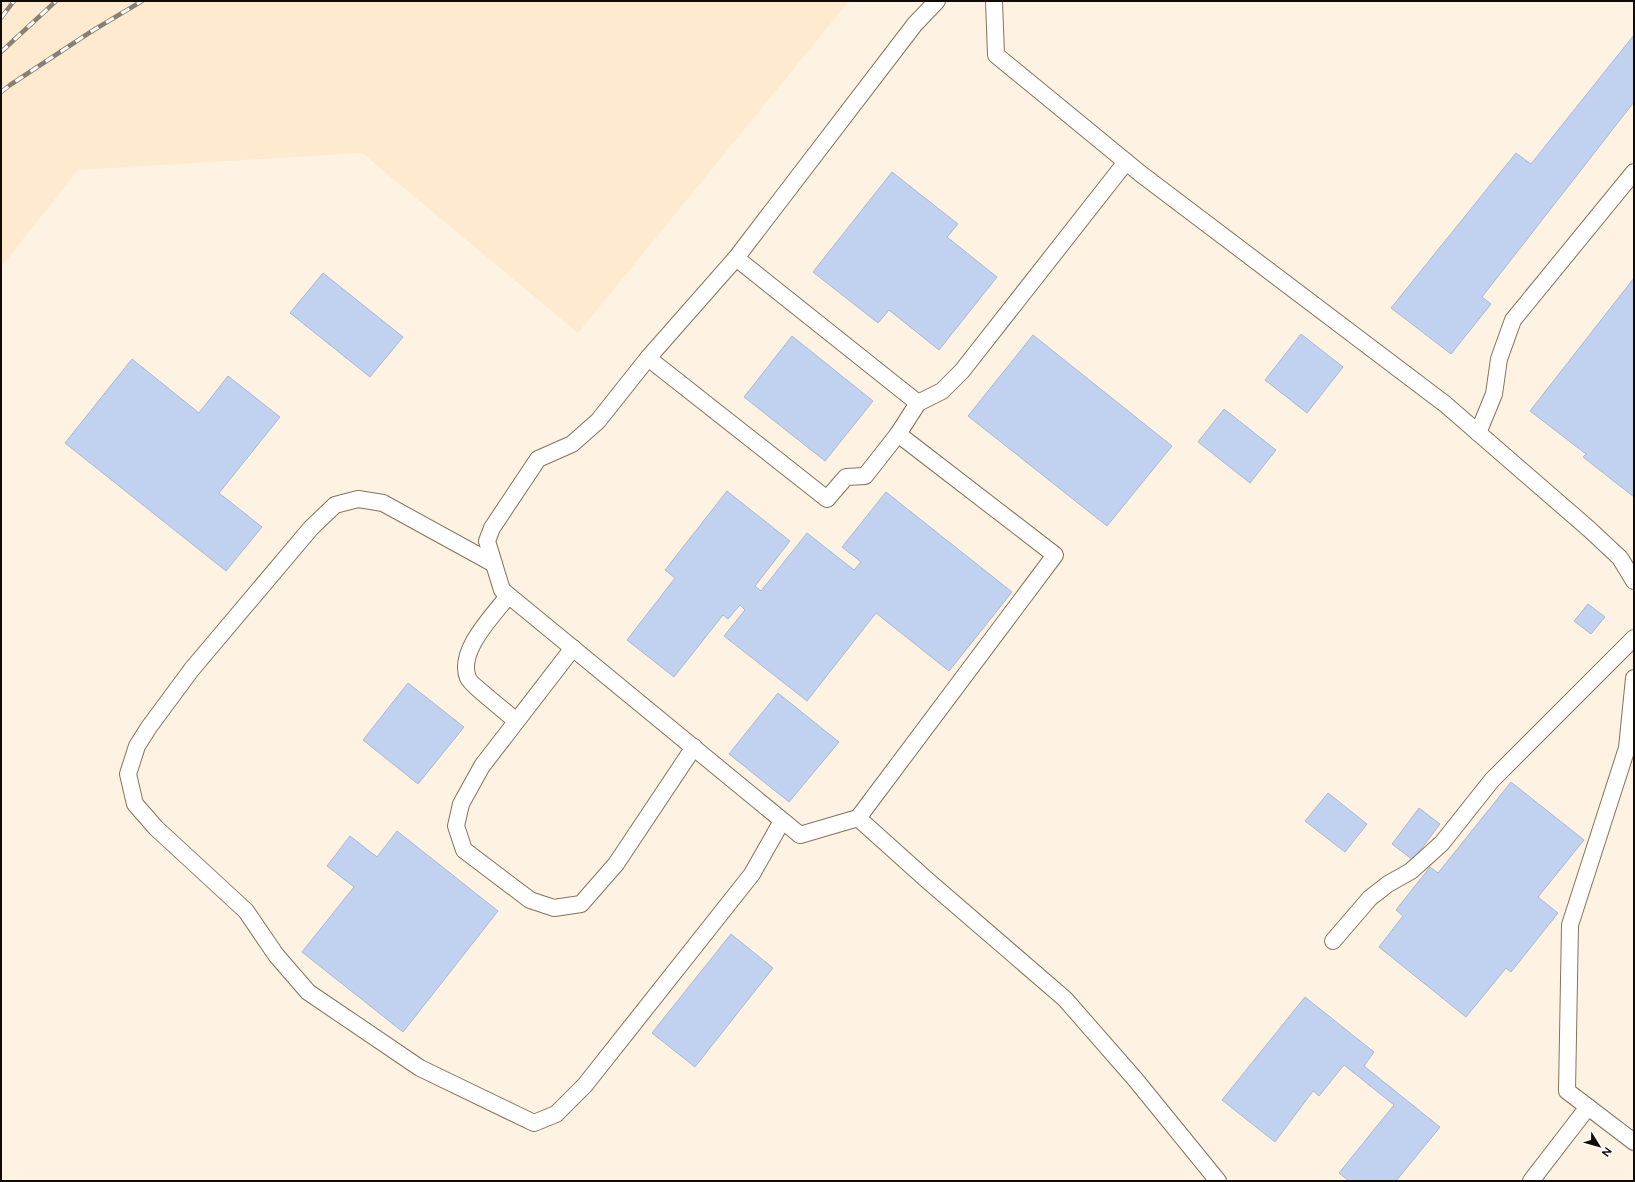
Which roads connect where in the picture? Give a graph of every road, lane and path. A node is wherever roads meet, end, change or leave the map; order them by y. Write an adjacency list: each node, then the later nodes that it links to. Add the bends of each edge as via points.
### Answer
1 (937, 1): 5 (lane, via 915,24)
2 (994, 1): 3 (lane, via 996,55)
3 (1126, 162): 7 (lane, via 962,371 942,391); 8 (lane, via 1445,404)
4 (1634, 172): 8 (lane, via 1513,320 1500,359 1494,394)
5 (736, 258): 6 (lane); 7 (lane)
6 (648, 358): 9 (lane, via 827,499 846,477 865,476); 10 (lane, via 598,421 572,444 538,459 486,541)
7 (918, 403): 9 (lane)
8 (1478, 433): 11 (lane, via 1620,558)
9 (898, 434): 18 (lane, via 1055,555)
10 (494, 564): 12 (lane, via 502,590); 19 (lane, via 383,503 358,499 336,505 310,528 192,669 137,746 128,774 135,804 156,828 246,911 276,955 308,992 420,1068 534,1123 556,1114 585,1085 752,874)
11 (1634, 581)
12 (508, 596): 14 (lane); 16 (lane, via 475,639 465,662 468,679)
13 (1634, 638): 20 (lane, via 1492,780 1442,843 1411,871 1370,898)
14 (573, 648): 16 (lane); 17 (lane)
15 (1634, 678): 21 (lane, via 1627,748 1570,925 1567,1091)
16 (516, 721): 17 (lane, via 482,766 461,804 456,826 464,850 530,900 554,908 581,904 616,864)
17 (694, 747): 19 (lane)
18 (858, 818): 19 (lane, via 800,836); 23 (lane, via 1065,999 1135,1079)
19 (782, 820)
20 (1333, 941)
21 (1588, 1106): 22 (lane); 24 (lane)
22 (1634, 1142)
23 (1218, 1181)
24 (1532, 1181)

